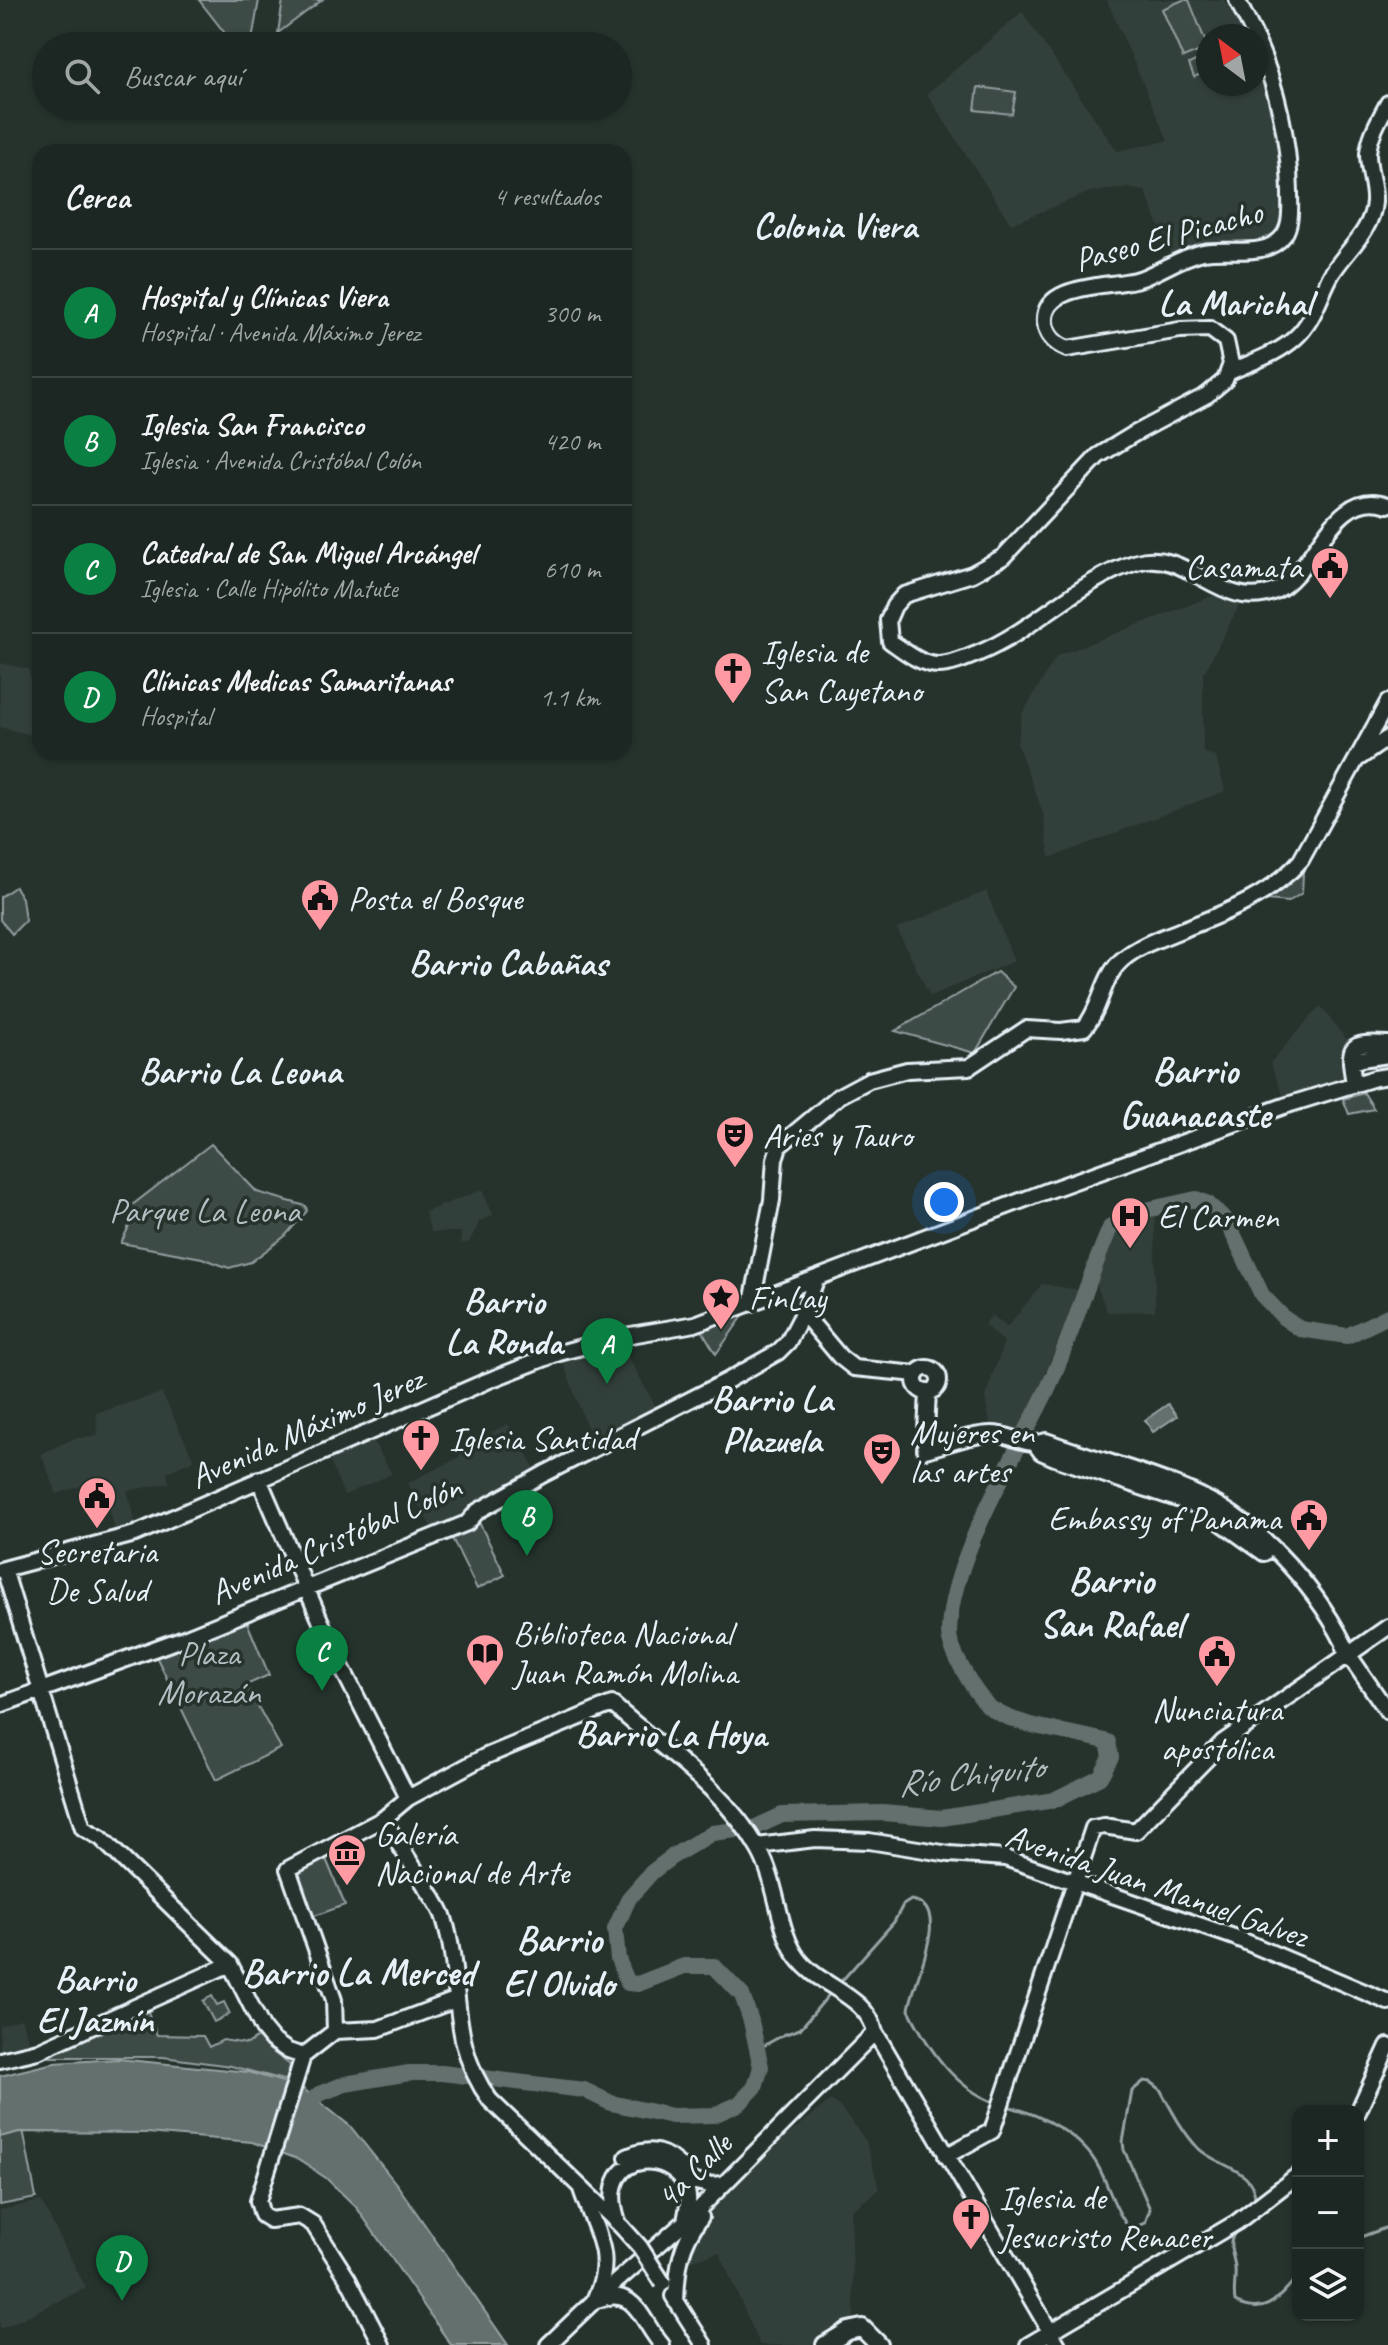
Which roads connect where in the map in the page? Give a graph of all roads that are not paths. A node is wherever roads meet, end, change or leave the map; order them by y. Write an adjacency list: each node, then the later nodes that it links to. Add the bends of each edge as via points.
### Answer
1 (1237, 0): 2 (street, Paseo El Picacho)
2 (1248, 24)
3 (1268, 67): 5 (street, Paseo El Picacho, via 1289,159 1290,210 1280,240 1262,249 1190,255 1140,279 1066,293 1051,304 1045,319 1055,343 1067,349 1210,329 1226,341)
4 (1388, 103): 5 (street, via 1370,141 1374,202 1365,229 1333,272 1304,330)
5 (1230, 372): 6 (street, via 1196,403 1098,456 1003,557 972,574 904,595 888,620 890,641 937,665 963,660 996,647 1087,587 1138,561 1162,561 1227,591 1263,596 1292,579 1342,515 1360,504)
6 (1388, 505)
7 (1388, 702): 8 (street)
8 (1372, 730): 9 (street); 10 (street)
9 (1388, 737): 10 (street)
10 (1355, 760): 17 (street, via 1287,876 1269,891 1125,957 1109,974 1084,1028 1026,1029 969,1067 907,1070 869,1080 839,1096 785,1140 775,1159)
11 (1388, 1044): 13 (street, via 1356,1045)
12 (1388, 1055): 13 (street)
13 (1351, 1063): 15 (street)
14 (1388, 1076): 15 (street, Avenida Máximo Jerez)
15 (1354, 1084): 16 (street, Avenida Máximo Jerez)
16 (817, 1278): 17 (street, Avenida Máximo Jerez); 18 (street, Avenida Cristóbal Colón)
17 (752, 1303): 19 (street, Avenida Máximo Jerez, via 695,1324 559,1353)
18 (803, 1313): 21 (street, Avenida Cristóbal Colón, via 778,1352 727,1381 544,1474 478,1511 467,1523); 23 (street, via 854,1368 936,1373 937,1387 928,1392 925,1450 989,1433 1005,1435 1208,1512 1282,1569)
19 (259, 1479): 20 (street, Avenida Máximo Jerez, via 135,1534); 21 (street)
20 (2, 1569): 24 (street)
21 (304, 1587): 24 (street, Avenida Cristóbal Colón); 27 (street)
22 (1388, 1627): 23 (street)
23 (1349, 1654): 26 (street); 30 (street, via 1223,1742 1136,1831 1093,1828)
24 (40, 1691): 25 (street, Avenida Cristóbal Colón); 31 (street, via 83,1828 101,1838)
25 (0, 1705)
26 (1388, 1712)
27 (408, 1798): 28 (street); 29 (street, via 484,1757 612,1704 692,1771)
28 (383, 1819): 32 (street, via 444,1915); 34 (street, via 288,1869 334,2000)
29 (756, 1845): 30 (street, Avenida Juan Manuel Galvez, via 869,1841 1005,1858); 35 (street, via 773,1880 789,1943 806,1969 872,2018)
30 (1074, 1881): 33 (street, Avenida Juan Manuel Galvez, via 1234,1937); 41 (street, via 992,2131)
31 (230, 1964): 37 (street, via 263,2029 288,2051); 38 (street, via 38,2051)
32 (455, 2000): 34 (street, via 378,2029); 45 (street, via 475,2077 490,2100)
33 (1388, 2002)
34 (335, 2031): 37 (street)
35 (875, 2032): 40 (street, 4a Calle); 41 (street)
36 (1388, 2046): 39 (street)
37 (303, 2056): 51 (street, via 259,2197 262,2215 270,2220 300,2216 313,2224)
38 (0, 2060)
39 (1361, 2105)
40 (793, 2113): 44 (street, 4a Calle); 49 (street, via 688,2233 678,2259)
41 (946, 2156): 50 (street)
42 (1295, 2177): 50 (street, via 1237,2222)
43 (691, 2181): 44 (street); 45 (street, via 664,2153 635,2153 614,2168); 46 (street)
44 (723, 2184): 46 (street, 4a Calle)
45 (594, 2205): 47 (street); 48 (street, via 605,2261)
46 (690, 2217): 47 (street, via 680,2177 669,2167 644,2161 628,2167 612,2188); 48 (street, 4a Calle)
47 (620, 2225): 49 (street, bridge)
48 (593, 2302): 52 (street, 4a Calle); 53 (street, via 613,2295 628,2300)
49 (676, 2302): 54 (street)
50 (1055, 2338): 57 (street)
51 (382, 2345)
52 (548, 2345)
53 (662, 2345)
54 (704, 2345)
55 (825, 2345): 56 (main road, via 862,2328)
56 (879, 2345)
57 (1028, 2345)

